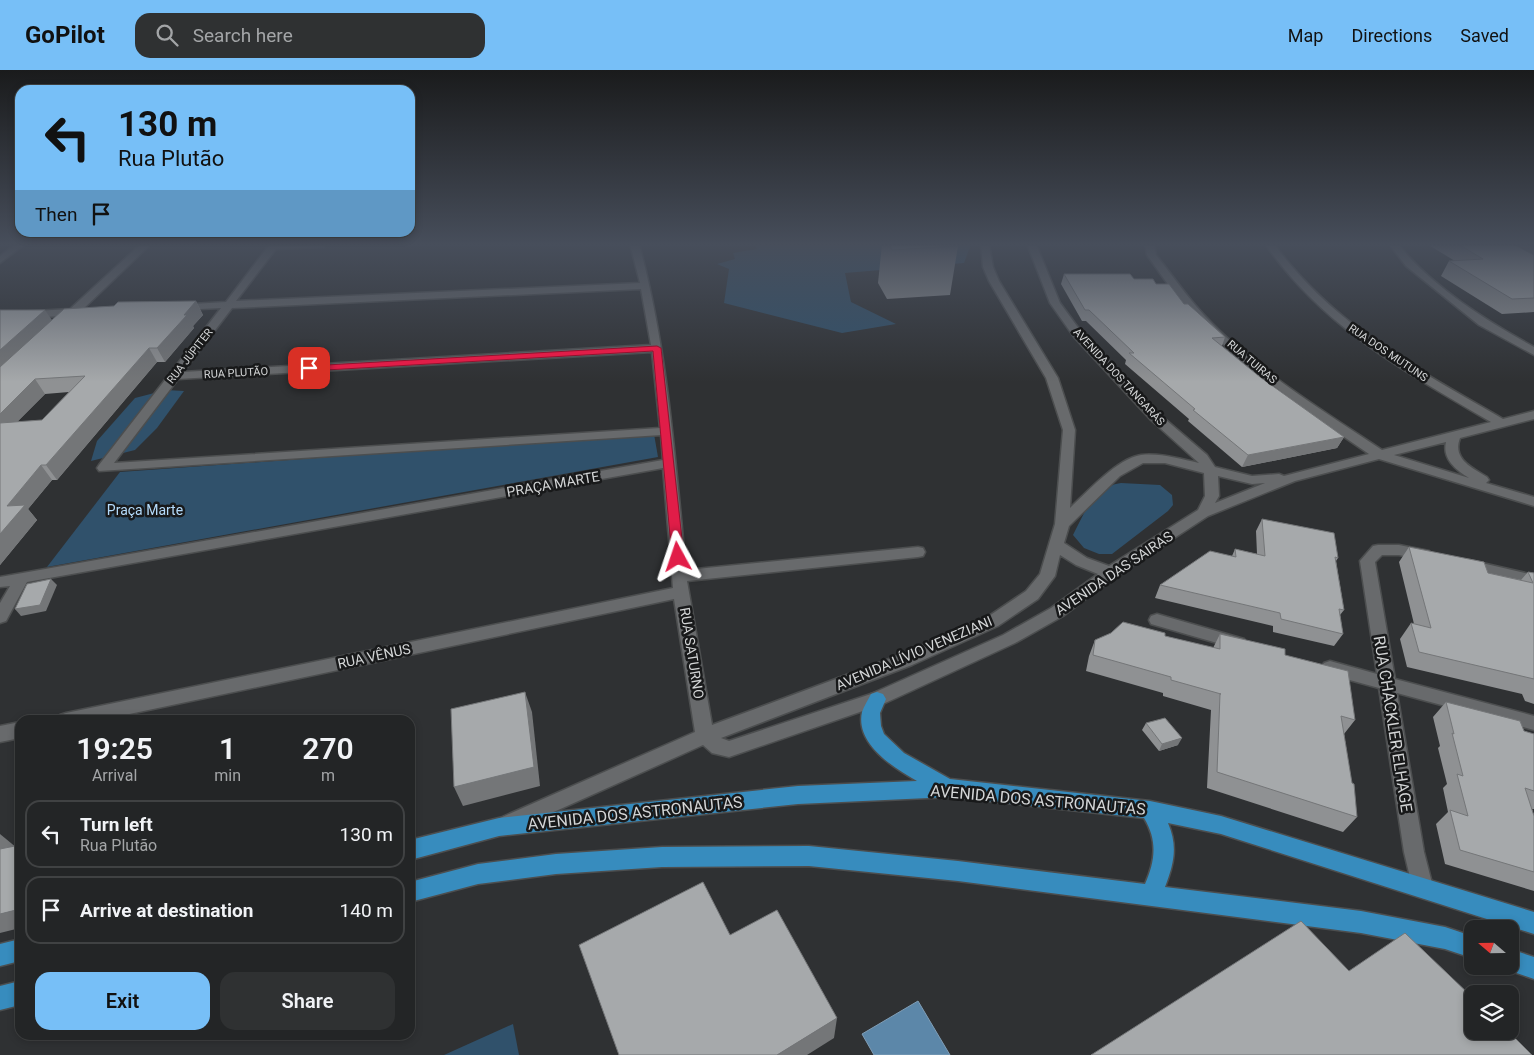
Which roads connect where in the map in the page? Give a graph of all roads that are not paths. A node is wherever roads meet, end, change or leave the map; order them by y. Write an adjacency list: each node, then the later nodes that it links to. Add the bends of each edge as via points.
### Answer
1 (96, 290): 12 (street)
2 (241, 290): 10 (street, RUA JÚPITER)
3 (559, 290): 10 (street)
4 (647, 290): 16 (street, RUA SATURNO)
5 (999, 290): 30 (street, AVENIDA LÍVIO VENEZIANI, via 1052,378 1069,430)
6 (1050, 290): 25 (street, AVENIDA DOS TANGARÁS, via 1078,335 1155,417 1202,458)
7 (1179, 290): 23 (street, RUA TUIRAS, via 1193,309 1236,351 1296,398)
8 (1306, 290): 20 (street, RUA DOS MUTUNS, via 1349,327)
9 (1442, 290): 17 (street, via 1484,323)
10 (230, 305): 11 (street); 18 (street, RUA JÚPITER)
11 (171, 308)
12 (72, 312): 13 (street); 14 (street); 15 (street)
13 (92, 312)
14 (0, 316)
15 (59, 325)
16 (657, 348): 18 (street, RUA PLUTÃO); 21 (street, RUA SATURNO)
17 (1534, 352)
18 (174, 376): 21 (street, RUA JÚPITER, via 104,468)
19 (1534, 415): 20 (street, AVENIDA DAS SAIRAS)
20 (1502, 424): 22 (street, AVENIDA DAS SAIRAS)
21 (665, 431): 24 (street, RUA SATURNO)
22 (1454, 436): 23 (street, AVENIDA DAS SAIRAS); 27 (street, via 1450,451 1455,460)
23 (1380, 455): 26 (street, AVENIDA DAS SAIRAS); 27 (street)
24 (670, 463): 36 (street, PRAÇA MARTE); 39 (street, RUA SATURNO)
25 (1211, 471): 26 (street, via 1252,480); 29 (street, via 1212,496); 30 (street, via 1165,459 1141,459 1115,473)
26 (1290, 478): 29 (street, AVENIDA DAS SAIRAS)
27 (1503, 492): 28 (street)
28 (1534, 502)
29 (1203, 513): 35 (street, AVENIDA DAS SAIRAS)
30 (1062, 524): 31 (street, AVENIDA LÍVIO VENEZIANI)
31 (1056, 544): 35 (street, via 1075,559); 50 (street, AVENIDA LÍVIO VENEZIANI, via 1047,576 1032,595 992,622 906,660)
32 (918, 552): 39 (street, RUA VÊNUS)
33 (1438, 558): 44 (street, RUA CHACKLER ELHAGE, via 1399,550 1378,550 1367,561)
34 (1457, 563): 37 (street)
35 (1111, 572): 45 (street, AVENIDA DAS SAIRAS, via 1057,612 1010,639)
36 (22, 578): 38 (street, PRAÇA MARTE); 40 (street)
37 (1534, 580)
38 (0, 582)
39 (681, 584): 46 (street, RUA VÊNUS); 50 (street, RUA SATURNO)
40 (0, 617)
41 (1157, 620): 42 (street)
42 (1253, 647)
43 (1310, 663): 44 (street)
44 (1387, 684): 47 (street); 55 (street, RUA CHACKLER ELHAGE)
45 (877, 699): 50 (street, AVENIDA DAS SAIRAS, via 729,749 719,747); 51 (main road, via 871,712 875,736 890,754)
46 (89, 715)
47 (1534, 723)
48 (15, 731): 49 (street)
49 (0, 734)
50 (705, 736): 53 (street, AVENIDA LÍVIO VENEZIANI)
51 (950, 788): 52 (main road, AVENIDA DOS ASTRONAUTAS); 53 (main road, AVENIDA DOS ASTRONAUTAS, via 798,795)
52 (1150, 810): 55 (main road, AVENIDA DOS ASTRONAUTAS, via 1221,825); 57 (main road, via 1160,824 1165,854 1162,870)
53 (499, 827): 54 (main road, AVENIDA DOS ASTRONAUTAS)
54 (415, 849)
55 (1422, 887): 58 (main road, AVENIDA DOS ASTRONAUTAS)
56 (415, 891): 57 (main road, via 478,874 556,864 662,857 809,856)
57 (1150, 896): 59 (main road, via 1362,922)
58 (1534, 923)
59 (1464, 944)
60 (15, 951): 61 (main road)
61 (0, 955)
62 (1519, 963): 63 (main road)
63 (1534, 968)
64 (15, 994): 65 (main road)
65 (0, 998)

